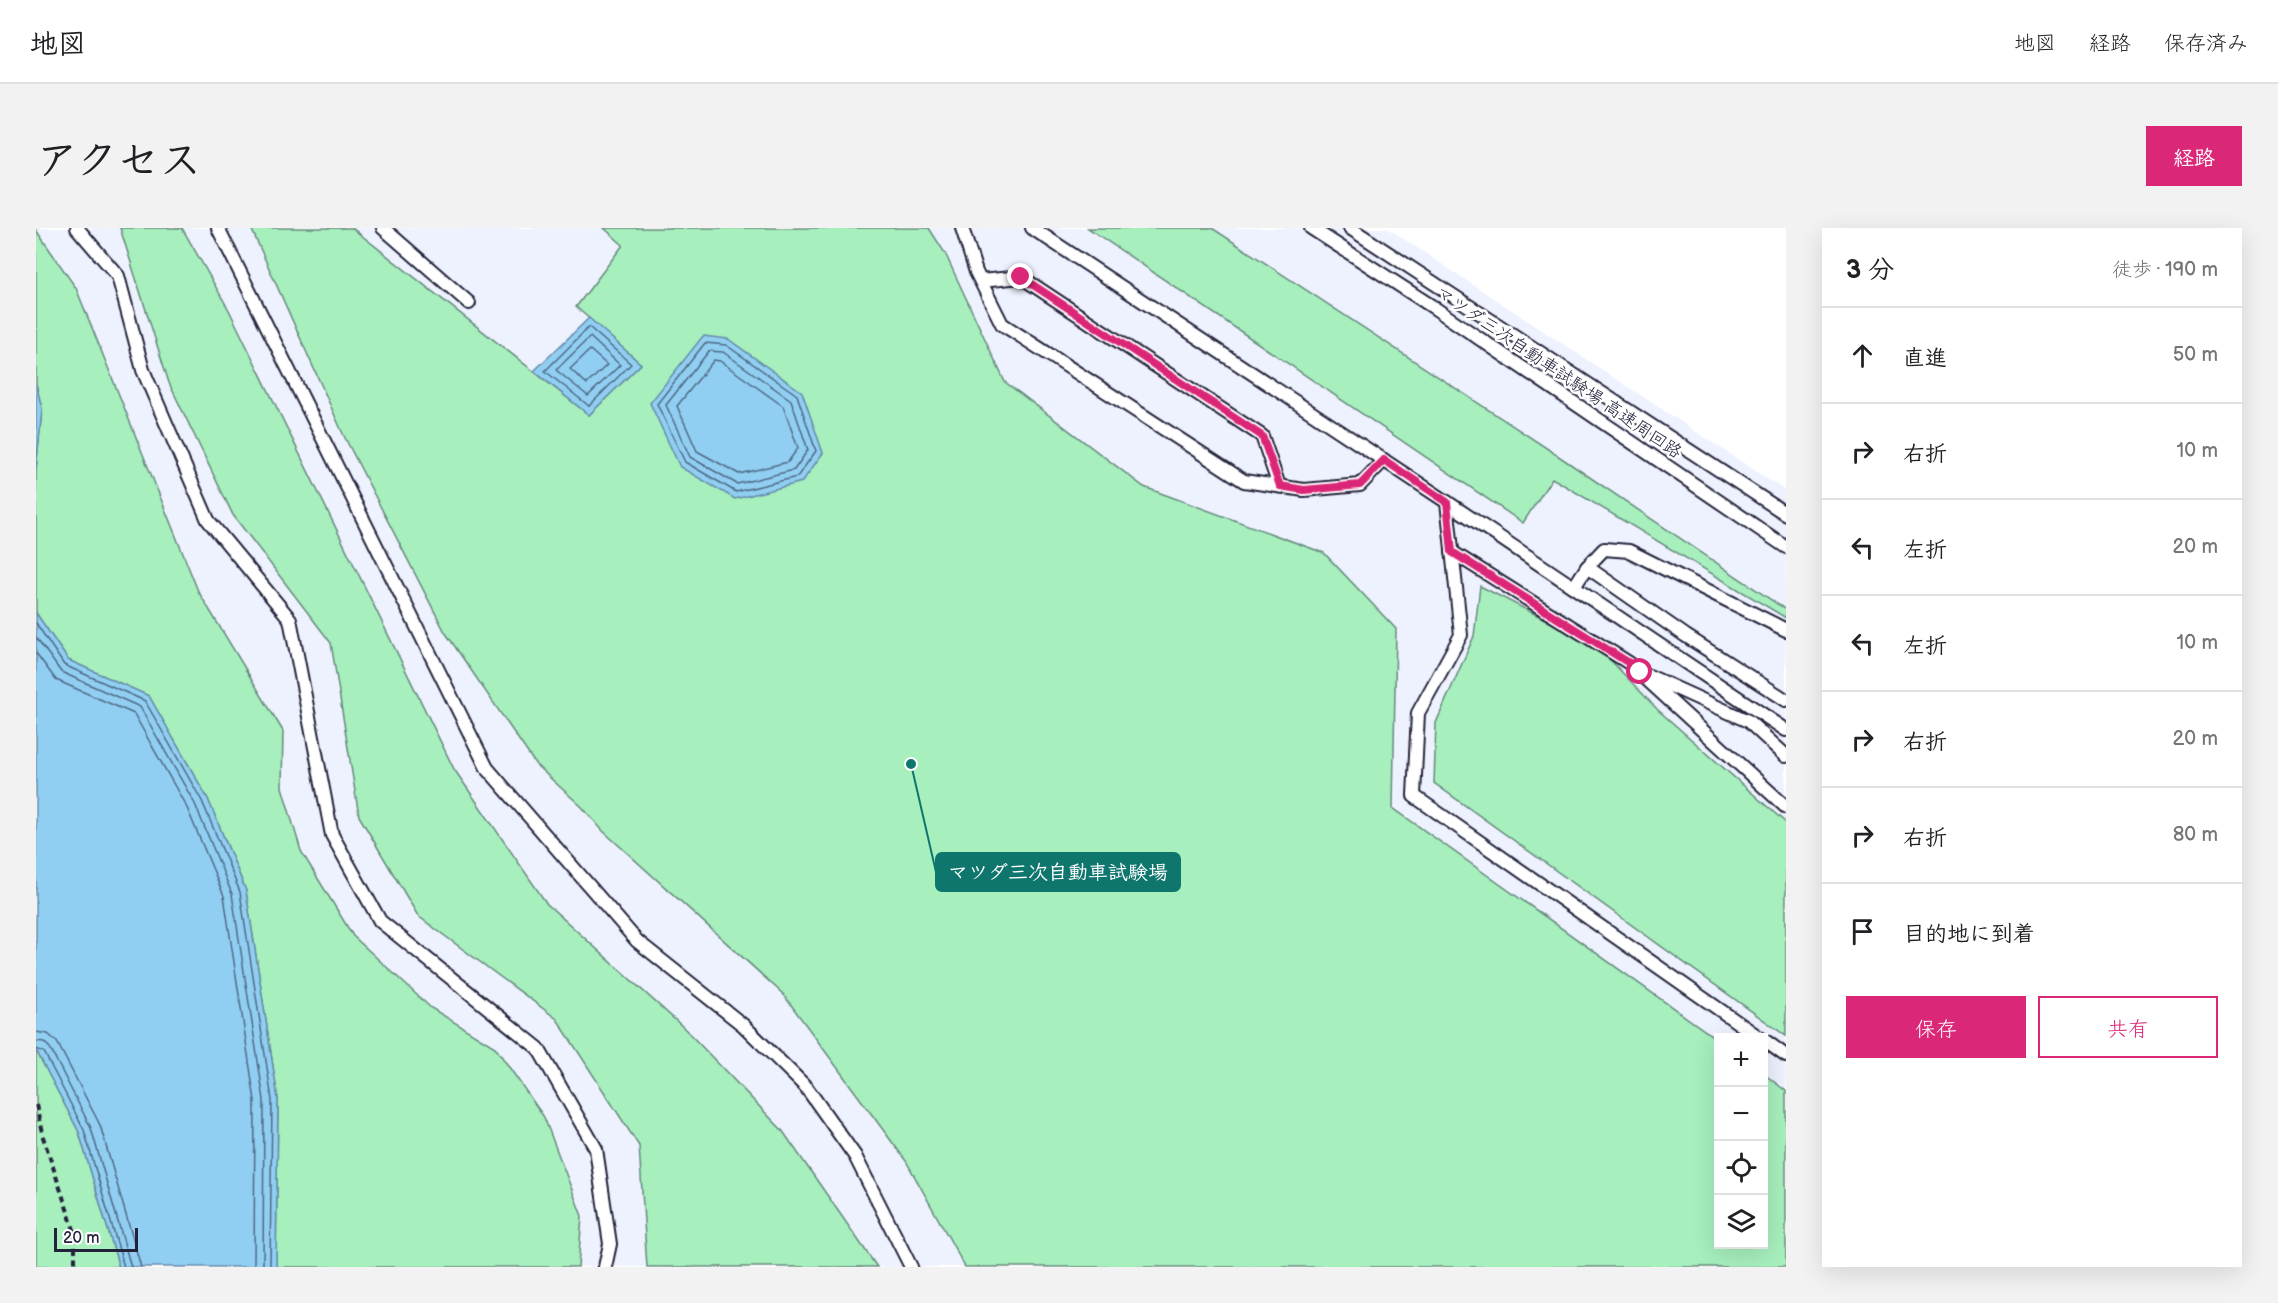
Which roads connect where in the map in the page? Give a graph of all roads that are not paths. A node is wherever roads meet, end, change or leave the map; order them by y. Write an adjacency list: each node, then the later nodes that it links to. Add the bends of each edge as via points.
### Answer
1 (77, 228): 27 (lane, via 118,276 143,370 208,520 290,619 333,835 380,921 538,1048 596,1149 610,1244)
2 (218, 228): 28 (lane, via 487,768 637,941 743,1024 806,1087 855,1156)
3 (383, 228): 9 (lane)
4 (962, 228): 8 (lane)
5 (1032, 228): 10 (lane)
6 (1311, 228): 14 (lane, マツダ三次自動車試験場 高速周回路)
7 (1350, 228): 13 (lane)
8 (981, 281): 11 (lane, via 1002,324 1244,481); 11 (lane, via 1021,277 1262,436)
9 (469, 303)
10 (1384, 460): 11 (lane, via 1360,485 1304,490); 12 (lane)
11 (1280, 486)
12 (1447, 502): 15 (lane); 17 (lane)
13 (1786, 514)
14 (1786, 547)
15 (1452, 552): 19 (lane); 24 (lane, via 1461,634 1418,713 1414,796)
16 (1587, 567): 17 (lane); 18 (lane, via 1604,549 1629,551); 20 (lane)
17 (1574, 587): 21 (lane)
18 (1786, 630)
19 (1640, 672): 22 (lane, via 1748,722); 23 (lane)
20 (1786, 700)
21 (1786, 730)
22 (1786, 756)
23 (1786, 807)
24 (1753, 1033)
25 (1768, 1043): 26 (lane)
26 (1786, 1056)
27 (605, 1267)
28 (911, 1267)

